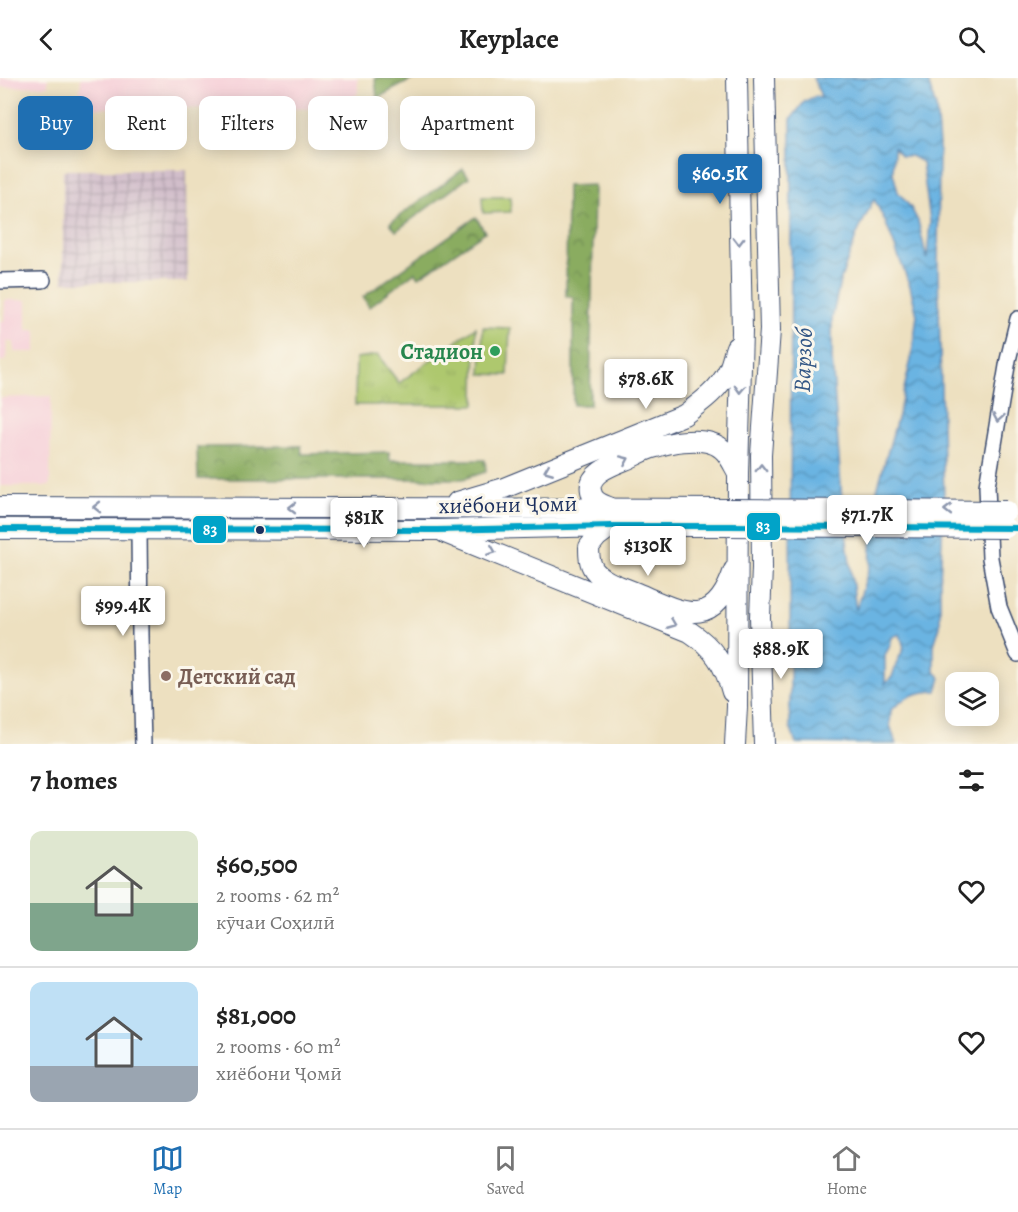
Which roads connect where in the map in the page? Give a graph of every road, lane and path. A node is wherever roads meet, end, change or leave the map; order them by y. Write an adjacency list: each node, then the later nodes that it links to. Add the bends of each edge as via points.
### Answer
1 (737, 78): 4 (main road)
2 (765, 78): 3 (main road)
3 (766, 111): 4 (main road, via 751,104); 22 (main road, one-way to 3, via 761,454 770,330)
4 (739, 112): 8 (main road, one-way to 8)
5 (43, 280): 6 (street)
6 (0, 281)
7 (1018, 319): 18 (street, one-way to 18, via 987,486 990,558 999,607)
8 (742, 331): 9 (main road, one-way to 9); 11 (main road, one-way to 11, via 724,377 705,400 684,415 504,488)
9 (738, 473): 12 (main road, one-way to 9, via 592,497 593,478 654,447 710,442 727,453); 17 (main road)
10 (0, 507): 11 (main road, хиёбони Ҷомӣ, one-way to 10)
11 (437, 508): 12 (main road, хиёбони Ҷомӣ)
12 (612, 517): 13 (main road, хиёбони Ҷомӣ, bridge); 16 (main road, хиёбони Ҷомӣ); 17 (main road, via 589,547 593,569 604,579 676,610 694,614 718,602 728,587)
13 (1012, 519)
14 (0, 529): 15 (main road, хиёбони Ҷомӣ)
15 (139, 529): 16 (main road, хиёбони Ҷомӣ); 20 (street)
16 (437, 530): 19 (main road, one-way to 19, via 690,632 717,656)
17 (737, 559): 19 (main road)
18 (1018, 654)
19 (737, 707): 21 (main road)
20 (143, 744)
21 (735, 744)
22 (764, 744)

